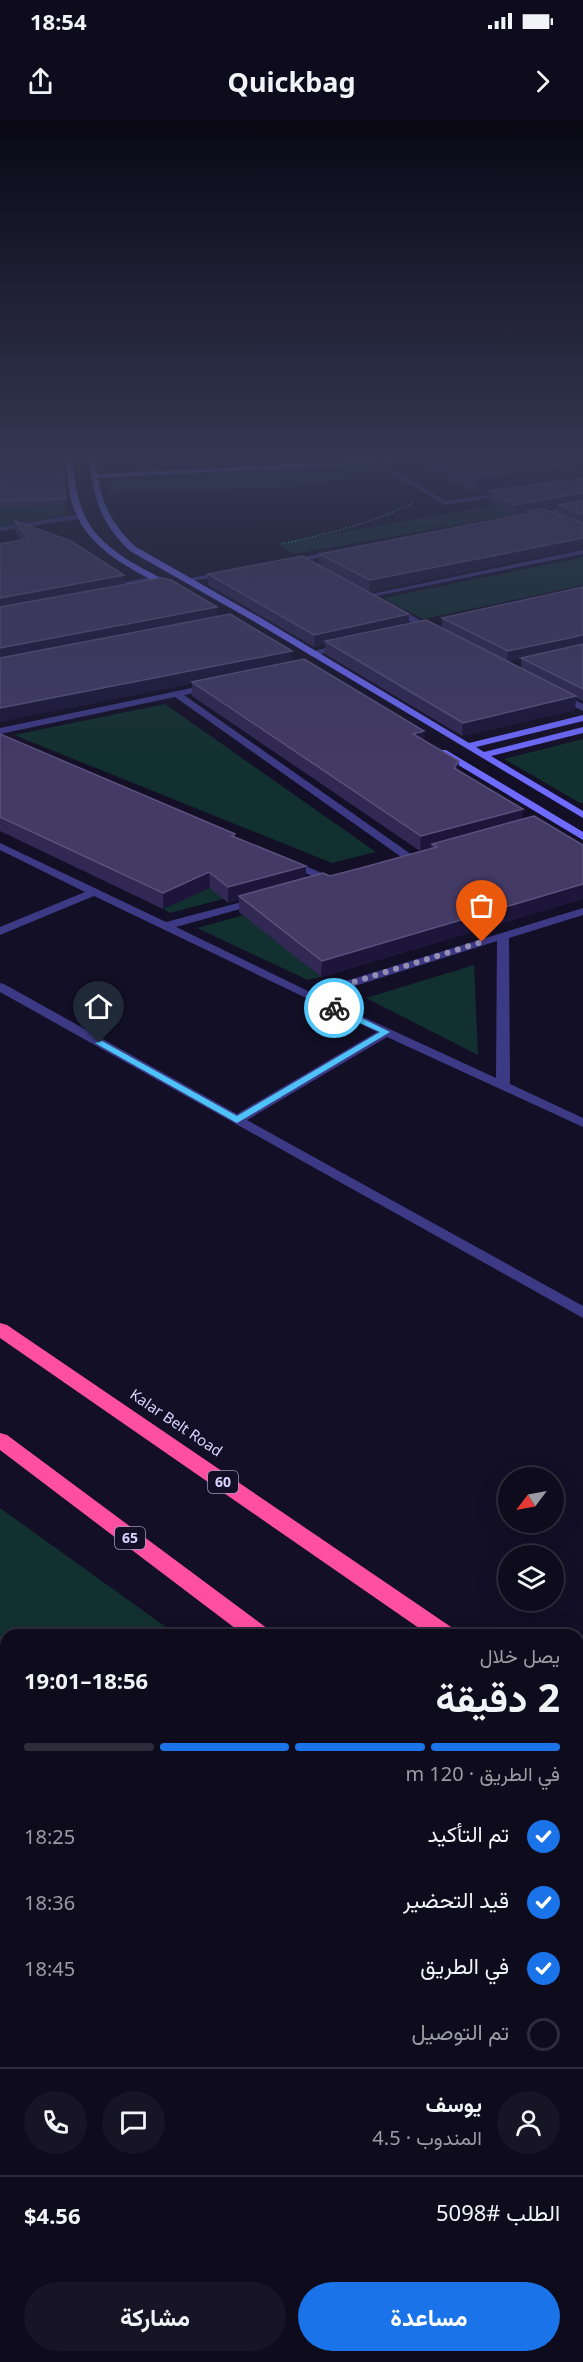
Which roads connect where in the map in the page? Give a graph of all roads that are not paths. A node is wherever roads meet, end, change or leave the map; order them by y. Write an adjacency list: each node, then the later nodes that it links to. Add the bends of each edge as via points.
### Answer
1 (123, 559): 8 (street)
2 (147, 559): 9 (street)
3 (299, 559): 5 (street); 6 (street)
4 (550, 559): 13 (street)
5 (275, 564)
6 (317, 570)
7 (230, 572): 9 (street)
8 (155, 578): 10 (street); 10 (street, via 100,593)
9 (185, 580): 20 (street)
10 (166, 584): 12 (street)
11 (357, 591): 13 (street)
12 (183, 593)
13 (366, 596): 14 (street)
14 (376, 601)
15 (386, 606): 17 (street)
16 (436, 624): 17 (street)
17 (421, 628): 18 (street)
18 (445, 636)
19 (354, 644): 20 (street)
20 (311, 653): 29 (street)
21 (219, 685): 23 (street)
22 (544, 688): 24 (street)
23 (176, 694): 27 (street); 35 (street)
24 (583, 708)
25 (583, 718): 29 (street)
26 (583, 730): 30 (street)
27 (0, 731)
28 (430, 744): 32 (street, via 550,822)
29 (468, 746): 30 (street)
30 (482, 755): 31 (street)
31 (583, 815)
32 (583, 837)
33 (0, 846): 37 (street)
34 (278, 858): 36 (street, via 338,879)
35 (411, 859)
36 (310, 887)
37 (94, 892): 40 (street); 41 (street)
38 (265, 899): 40 (street)
39 (583, 911): 42 (street)
40 (165, 926): 44 (street)
41 (0, 931)
42 (504, 936): 44 (street); 46 (street)
43 (0, 987): 47 (street)
44 (309, 996): 45 (street)
45 (386, 1032): 46 (street); 47 (street)
46 (503, 1086): 48 (street)
47 (237, 1120): 49 (street)
48 (583, 1123)
49 (583, 1313)
50 (0, 1329): 53 (highway, Kalar Belt Road / 60)
51 (0, 1440): 52 (highway, 65)
52 (252, 1629)
53 (437, 1629)

